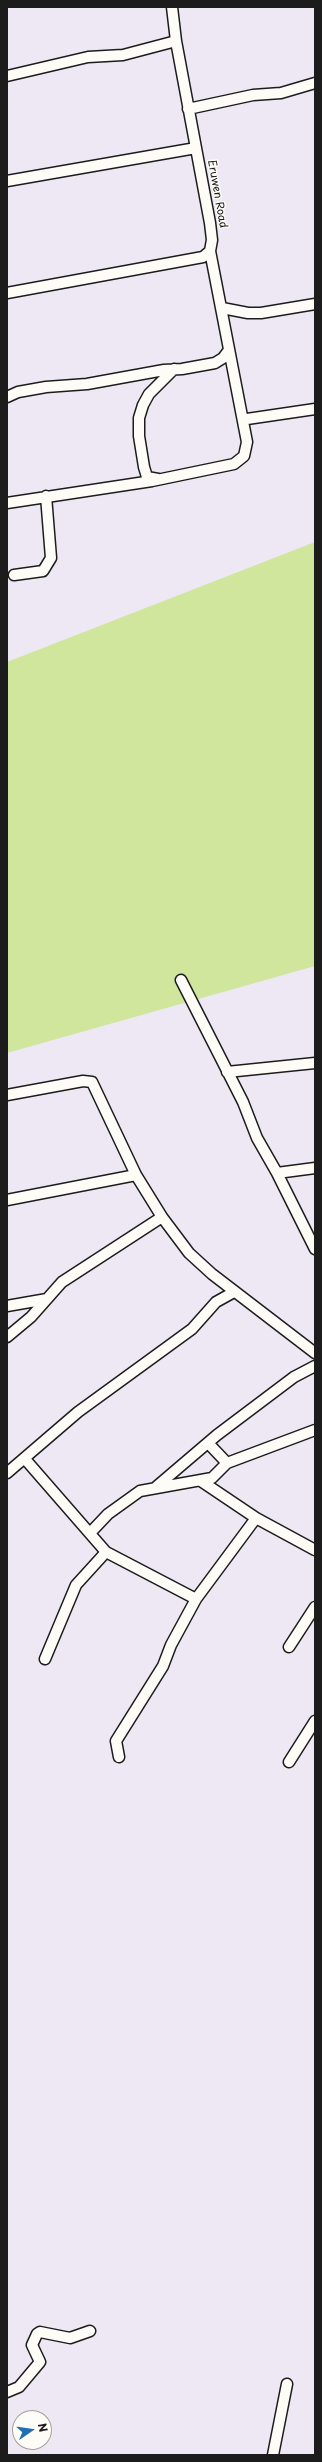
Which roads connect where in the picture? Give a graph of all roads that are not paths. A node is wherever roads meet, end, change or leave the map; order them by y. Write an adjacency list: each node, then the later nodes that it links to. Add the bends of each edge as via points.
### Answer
1 (172, 7): 2 (street, Eruwen Road)
2 (176, 41): 3 (street, via 123,55 88,57); 5 (street, Eruwen Road)
3 (7, 76)
4 (315, 84): 5 (street, via 281,93 253,95)
5 (188, 109): 6 (street, Eruwen Road)
6 (196, 148): 7 (street); 8 (street, Eruwen Road, via 212,234)
7 (7, 181)
8 (210, 251): 9 (street, via 203,257); 11 (street, Eruwen Road)
9 (7, 293)
10 (315, 304): 11 (street, via 261,313)
11 (222, 308): 12 (street, Eruwen Road)
12 (229, 350): 13 (street, via 215,363); 17 (street, Eruwen Road, via 247,442 244,456 234,464)
13 (174, 369): 14 (street, via 87,384 46,387); 17 (street, via 149,394 142,405 139,418 140,442 146,472 148,477)
14 (7, 397)
15 (315, 409): 16 (street)
16 (247, 419)
17 (160, 479): 18 (street, Eruwen Road)
18 (46, 496): 19 (street, Eruwen Road); 20 (street, via 51,558 43,571)
19 (7, 503)
20 (14, 575)
21 (181, 980): 23 (street)
22 (315, 1063): 23 (street)
23 (227, 1072): 26 (street, via 257,1138)
24 (7, 1095): 27 (street, via 83,1081 92,1082)
25 (315, 1168): 26 (street)
26 (277, 1173): 30 (street)
27 (136, 1175): 28 (street); 29 (street)
28 (7, 1200)
29 (162, 1217): 31 (street, via 189,1253); 32 (street, via 67,1279)
30 (315, 1249)
31 (234, 1292): 35 (street); 39 (street, via 216,1302 192,1329 78,1412)
32 (47, 1298): 33 (street); 34 (street, via 31,1318)
33 (7, 1306)
34 (7, 1337)
35 (315, 1352)
36 (315, 1366): 38 (street, via 294,1377)
37 (315, 1430): 40 (street)
38 (208, 1443): 40 (street); 43 (street)
39 (25, 1459): 41 (street); 45 (street)
40 (227, 1463): 42 (street, via 212,1478)
41 (7, 1473)
42 (201, 1482): 43 (street); 44 (street)
43 (156, 1487): 45 (street, via 140,1491 108,1514)
44 (256, 1518): 46 (street); 48 (street)
45 (91, 1532): 47 (street)
46 (315, 1550)
47 (106, 1552): 48 (street); 51 (street, via 76,1584)
48 (196, 1599): 53 (street, via 170,1645 163,1666 116,1741)
49 (315, 1607): 50 (street)
50 (289, 1647)
51 (46, 1659)
52 (315, 1721): 54 (street)
53 (120, 1758)
54 (290, 1762)
55 (90, 2331): 57 (street, via 70,2338 40,2332 37,2334 32,2345 40,2362 19,2387)
56 (287, 2384): 58 (street)
57 (7, 2392)
58 (273, 2455)

